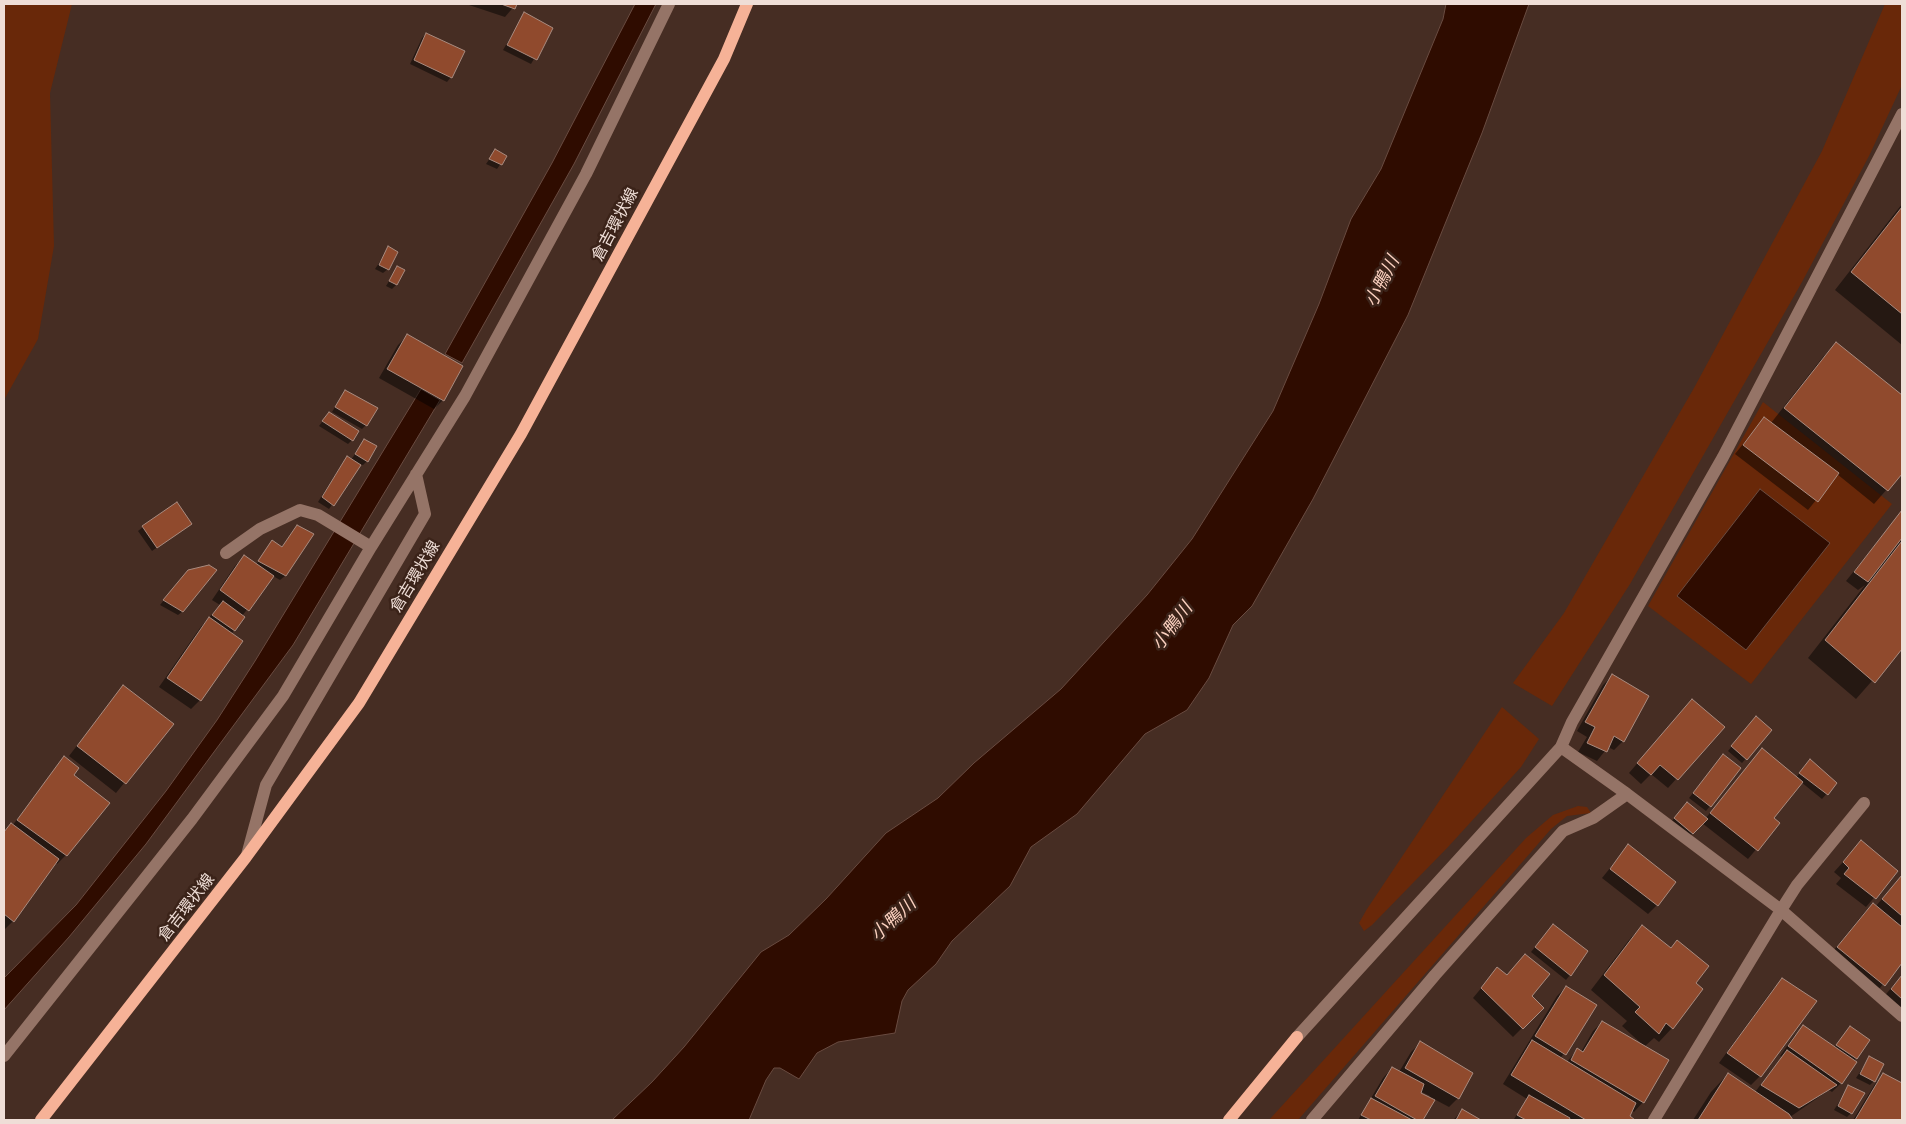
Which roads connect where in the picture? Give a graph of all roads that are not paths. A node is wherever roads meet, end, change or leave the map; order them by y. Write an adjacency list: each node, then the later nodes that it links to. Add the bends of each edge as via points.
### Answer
1 (669, 4): 4 (street, via 581,182 465,396)
2 (748, 4): 10 (main road, 倉吉環状線, via 724,59 521,434 359,703)
3 (1902, 114): 7 (street, via 1723,457 1572,722)
4 (416, 474): 5 (street); 10 (street, via 425,514 266,785)
5 (371, 547): 6 (street, via 318,515 300,510 260,529); 14 (street, via 283,696 192,819)
6 (226, 553)
7 (1561, 747): 8 (street); 13 (street)
8 (1627, 794): 11 (street); 17 (street, via 1592,818 1563,831 1434,975)
9 (1864, 803): 11 (street)
10 (246, 858): 15 (main road, 倉吉環状線)
11 (1781, 910): 12 (street); 18 (street)
12 (1902, 1016)
13 (1297, 1037): 16 (main road)
14 (4, 1056)
15 (40, 1120)
16 (1229, 1120)
17 (1312, 1120)
18 (1654, 1120)

